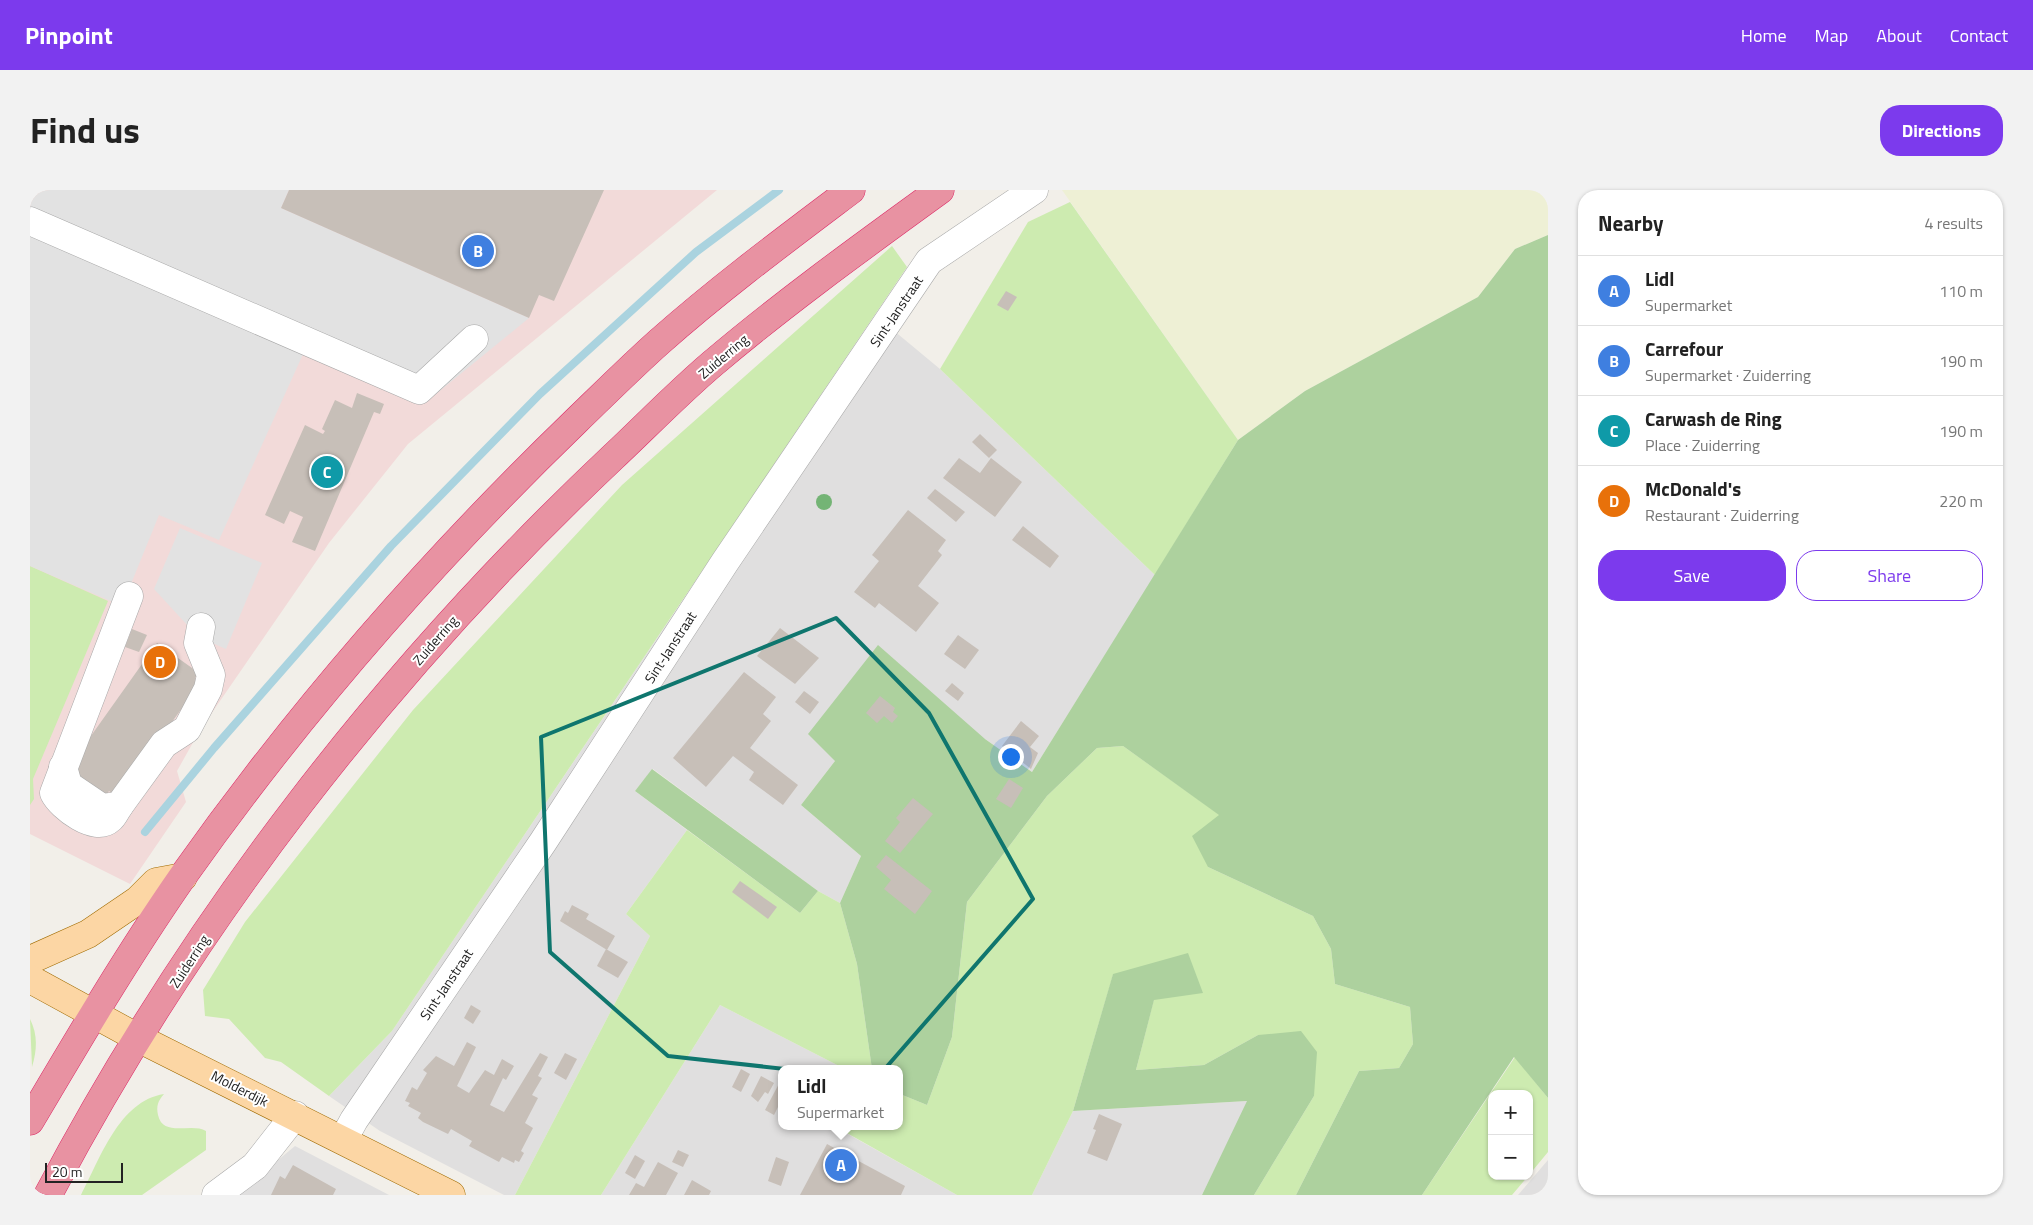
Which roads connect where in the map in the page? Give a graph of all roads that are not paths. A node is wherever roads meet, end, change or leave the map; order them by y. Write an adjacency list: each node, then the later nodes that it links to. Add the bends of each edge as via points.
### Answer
1 (851, 190): 8 (highway, via 659,342 533,462 428,571 325,690)
2 (940, 190): 12 (highway, Zuiderring, via 711,365 568,499 464,606 362,723 302,801 232,894)
3 (1034, 190): 15 (street, Sint-Janstraat, via 929,262 725,562 543,842)
4 (30, 221): 5 (street, via 419,390)
5 (474, 339)
6 (130, 596): 7 (street, via 63,767 68,785 102,808 119,806 164,744 187,729 208,689 211,675 198,643)
7 (201, 628)
8 (183, 877): 9 (main road, via 156,882 138,900 88,934); 11 (highway)
9 (30, 960)
10 (30, 979): 11 (main road, Molderdijk)
11 (94, 1014): 12 (main road, Molderdijk); 14 (highway)
12 (138, 1038): 13 (main road, Molderdijk); 16 (highway, Zuiderring)
13 (295, 1116): 15 (main road, Molderdijk); 17 (street, via 255,1166)
14 (30, 1121)
15 (343, 1140): 18 (main road, Molderdijk)
16 (48, 1195)
17 (216, 1195)
18 (451, 1195)

